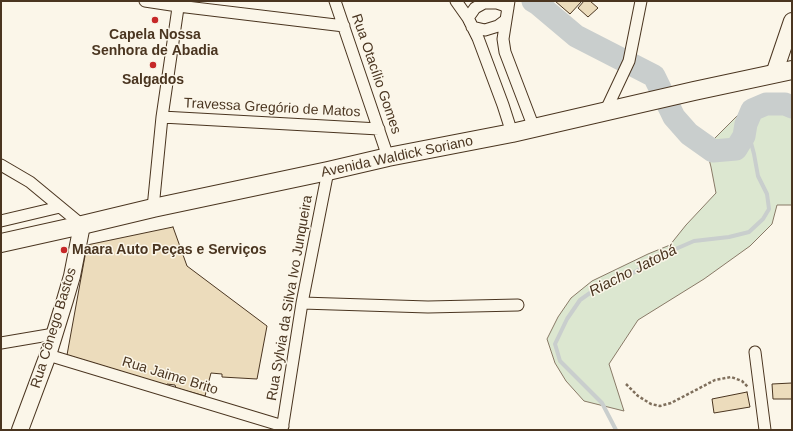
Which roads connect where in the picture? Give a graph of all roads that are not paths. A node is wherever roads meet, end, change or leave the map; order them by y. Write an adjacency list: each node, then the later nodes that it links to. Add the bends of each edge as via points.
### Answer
1 (145, 1): 5 (street)
2 (335, 1): 10 (street, Rua Otacílio Gomes)
3 (456, 1): 9 (street)
4 (641, 1): 13 (street, via 631,55)
5 (178, 4): 10 (street); 14 (street)
6 (508, 5): 7 (street); 9 (street, via 484,3 475,8)
7 (506, 20): 9 (street, via 486,30); 15 (street, via 503,39 505,52)
8 (792, 21): 12 (street)
9 (470, 22): 17 (street, via 504,105)
10 (344, 26): 16 (street, Rua Otacílio Gomes)
11 (792, 70): 12 (main road, Avenida Waldick Soriano)
12 (774, 74): 13 (main road, Avenida Waldick Soriano)
13 (605, 112): 15 (main road, Avenida Waldick Soriano)
14 (162, 117): 16 (street, Travessa Gregório de Matos); 22 (street)
15 (534, 128): 17 (main road, Avenida Waldick Soriano)
16 (379, 129): 18 (street, Rua Otacílio Gomes)
17 (512, 133): 18 (main road, Avenida Waldick Soriano)
18 (388, 157): 20 (main road, Avenida Waldick Soriano)
19 (1, 165): 21 (street, via 30,182)
20 (328, 171): 22 (main road, Avenida Waldick Soriano); 26 (street, Rua Sylvia da Silva Ivo Junqueira)
21 (60, 207): 23 (street); 24 (street)
22 (153, 208): 24 (main road, Avenida Waldick Soriano)
23 (1, 221)
24 (82, 225): 25 (main road, Avenida Waldick Soriano); 28 (street, Rua Cônego Bastos, via 72,276)
25 (1, 243)
26 (302, 303): 27 (street, via 428,307); 32 (street, Rua Sylvia da Silva Ivo Junqueira)
27 (518, 305)
28 (54, 334): 29 (street); 31 (street, Rua Cônego Bastos)
29 (1, 343)
30 (755, 352): 34 (street)
31 (48, 355): 32 (street, Rua Jaime Brito); 33 (street, Rua Cônego Bastos)
32 (283, 428)
33 (20, 430)
34 (765, 430)

